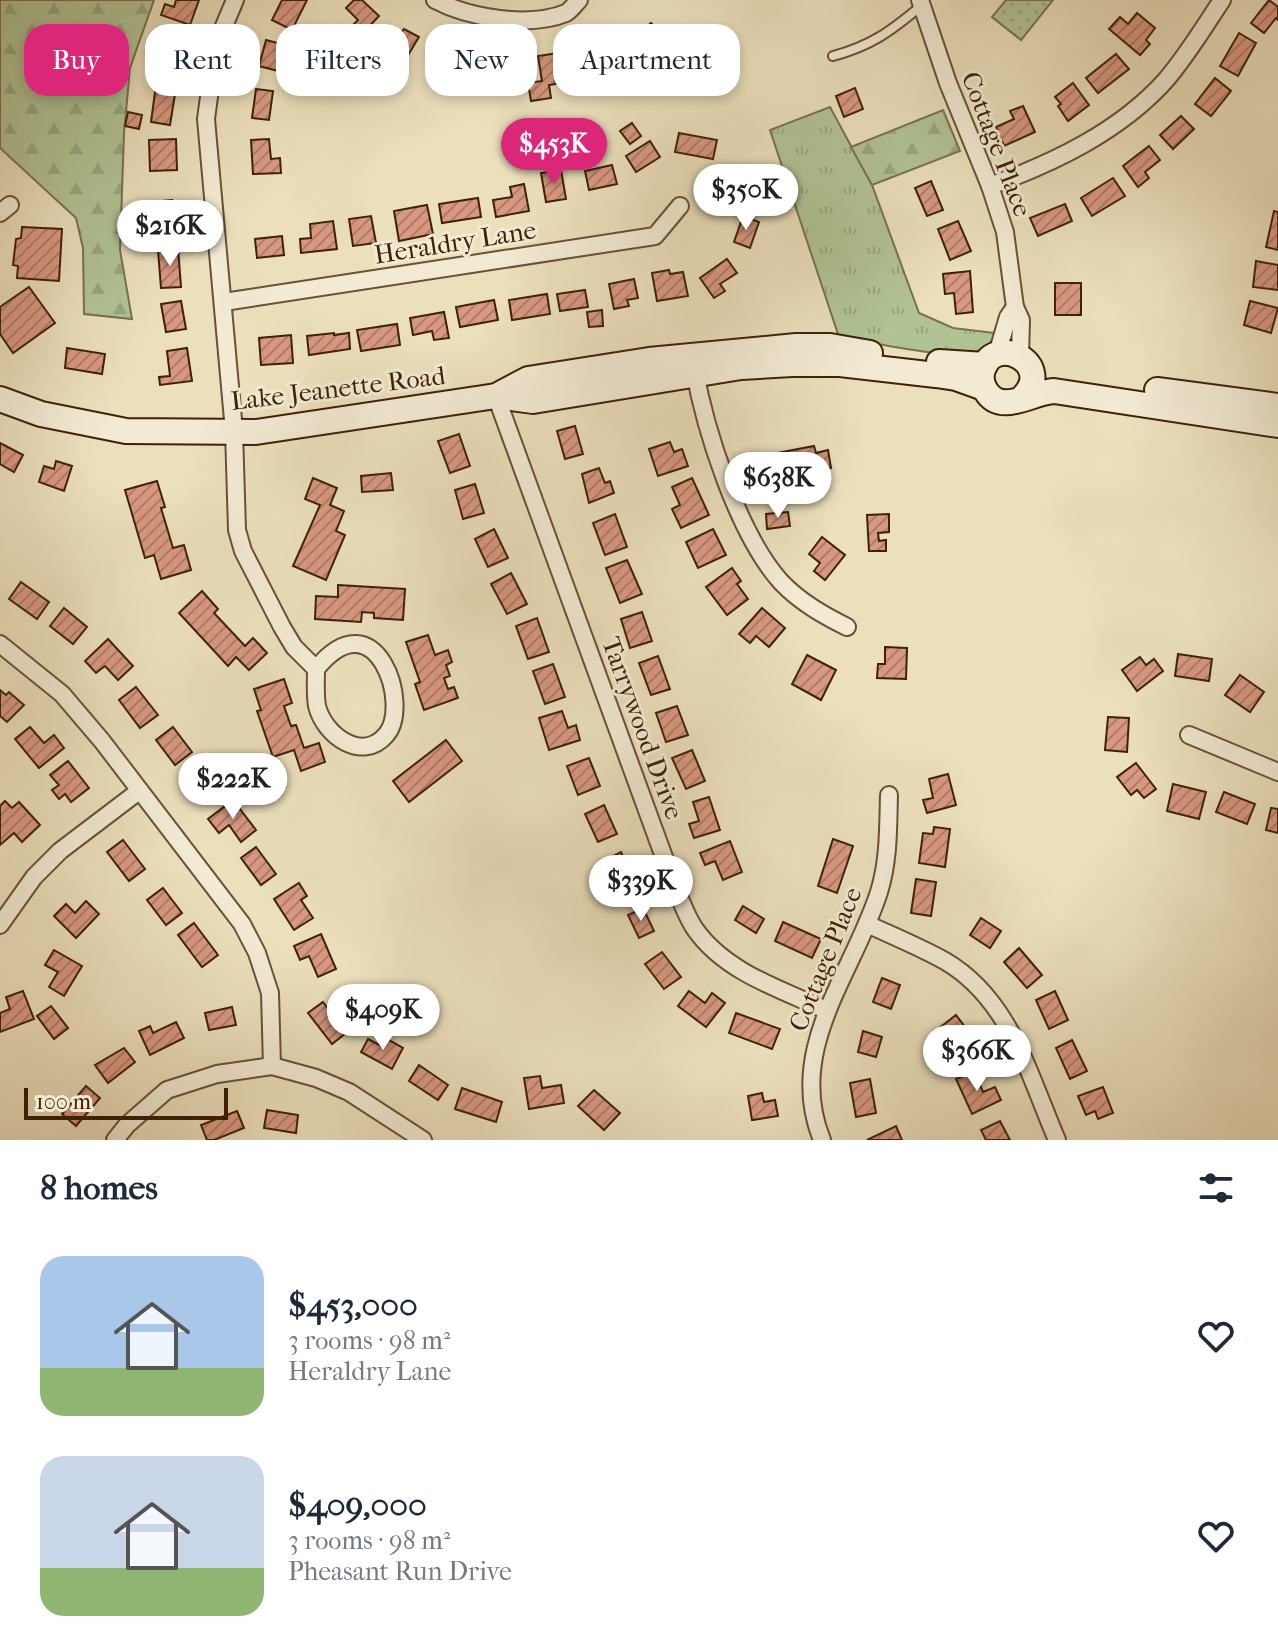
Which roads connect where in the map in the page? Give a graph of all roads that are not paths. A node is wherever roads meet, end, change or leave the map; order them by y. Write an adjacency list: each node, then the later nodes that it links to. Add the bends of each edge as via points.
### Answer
1 (235, 0): 9 (street, via 216,45 206,119)
2 (435, 0): 3 (street, via 498,20 568,12)
3 (579, 0)
4 (1222, 0): 7 (street, via 1165,81 1131,114 1029,172)
5 (921, 3): 6 (lane, via 880,39); 7 (street, Cottage Place)
6 (833, 56)
7 (990, 186): 11 (street, Cottage Place, via 1005,232 1015,307 1008,317)
8 (680, 206): 9 (street, Heraldry Lane, via 655,236)
9 (224, 302): 17 (street)
10 (694, 365): 11 (street, Lake Jeanette Road, via 840,364 956,378); 12 (street, Lake Jeanette Road, via 533,401); 18 (street, via 707,430 763,556 801,600)
11 (1003, 366): 14 (street, via 1031,386); 14 (street, via 995,400); 15 (street, Lake Jeanette Road)
12 (496, 396): 17 (street, Lake Jeanette Road); 27 (street, Tarrywood Drive, via 694,928 717,954 748,974)
13 (0, 399): 17 (street, Lake Jeanette Road, via 41,414 126,431)
14 (1021, 399): 16 (street, via 1054,391)
15 (1278, 406)
16 (1278, 425)
17 (234, 431): 20 (street, via 237,530 243,551 294,647)
18 (847, 627)
19 (0, 644): 23 (street, via 62,694)
20 (316, 669): 20 (street, via 344,644 374,650 391,683 394,709 386,735 364,747 338,739 318,709)
21 (1189, 735): 22 (street)
22 (1278, 772)
23 (139, 791): 26 (street, via 60,851); 28 (street, via 242,924 257,953 270,993)
24 (889, 795): 25 (street, Cottage Place, via 886,861)
25 (867, 924): 27 (street, Cottage Place); 32 (street, via 945,961 987,996 1002,1015)
26 (0, 925)
27 (826, 1010): 31 (street, Cottage Place, via 816,1040 811,1089)
28 (272, 1066): 29 (street, via 217,1074 167,1090); 30 (street, via 349,1092)
29 (115, 1140)
30 (423, 1140)
31 (822, 1140)
32 (1057, 1140)

